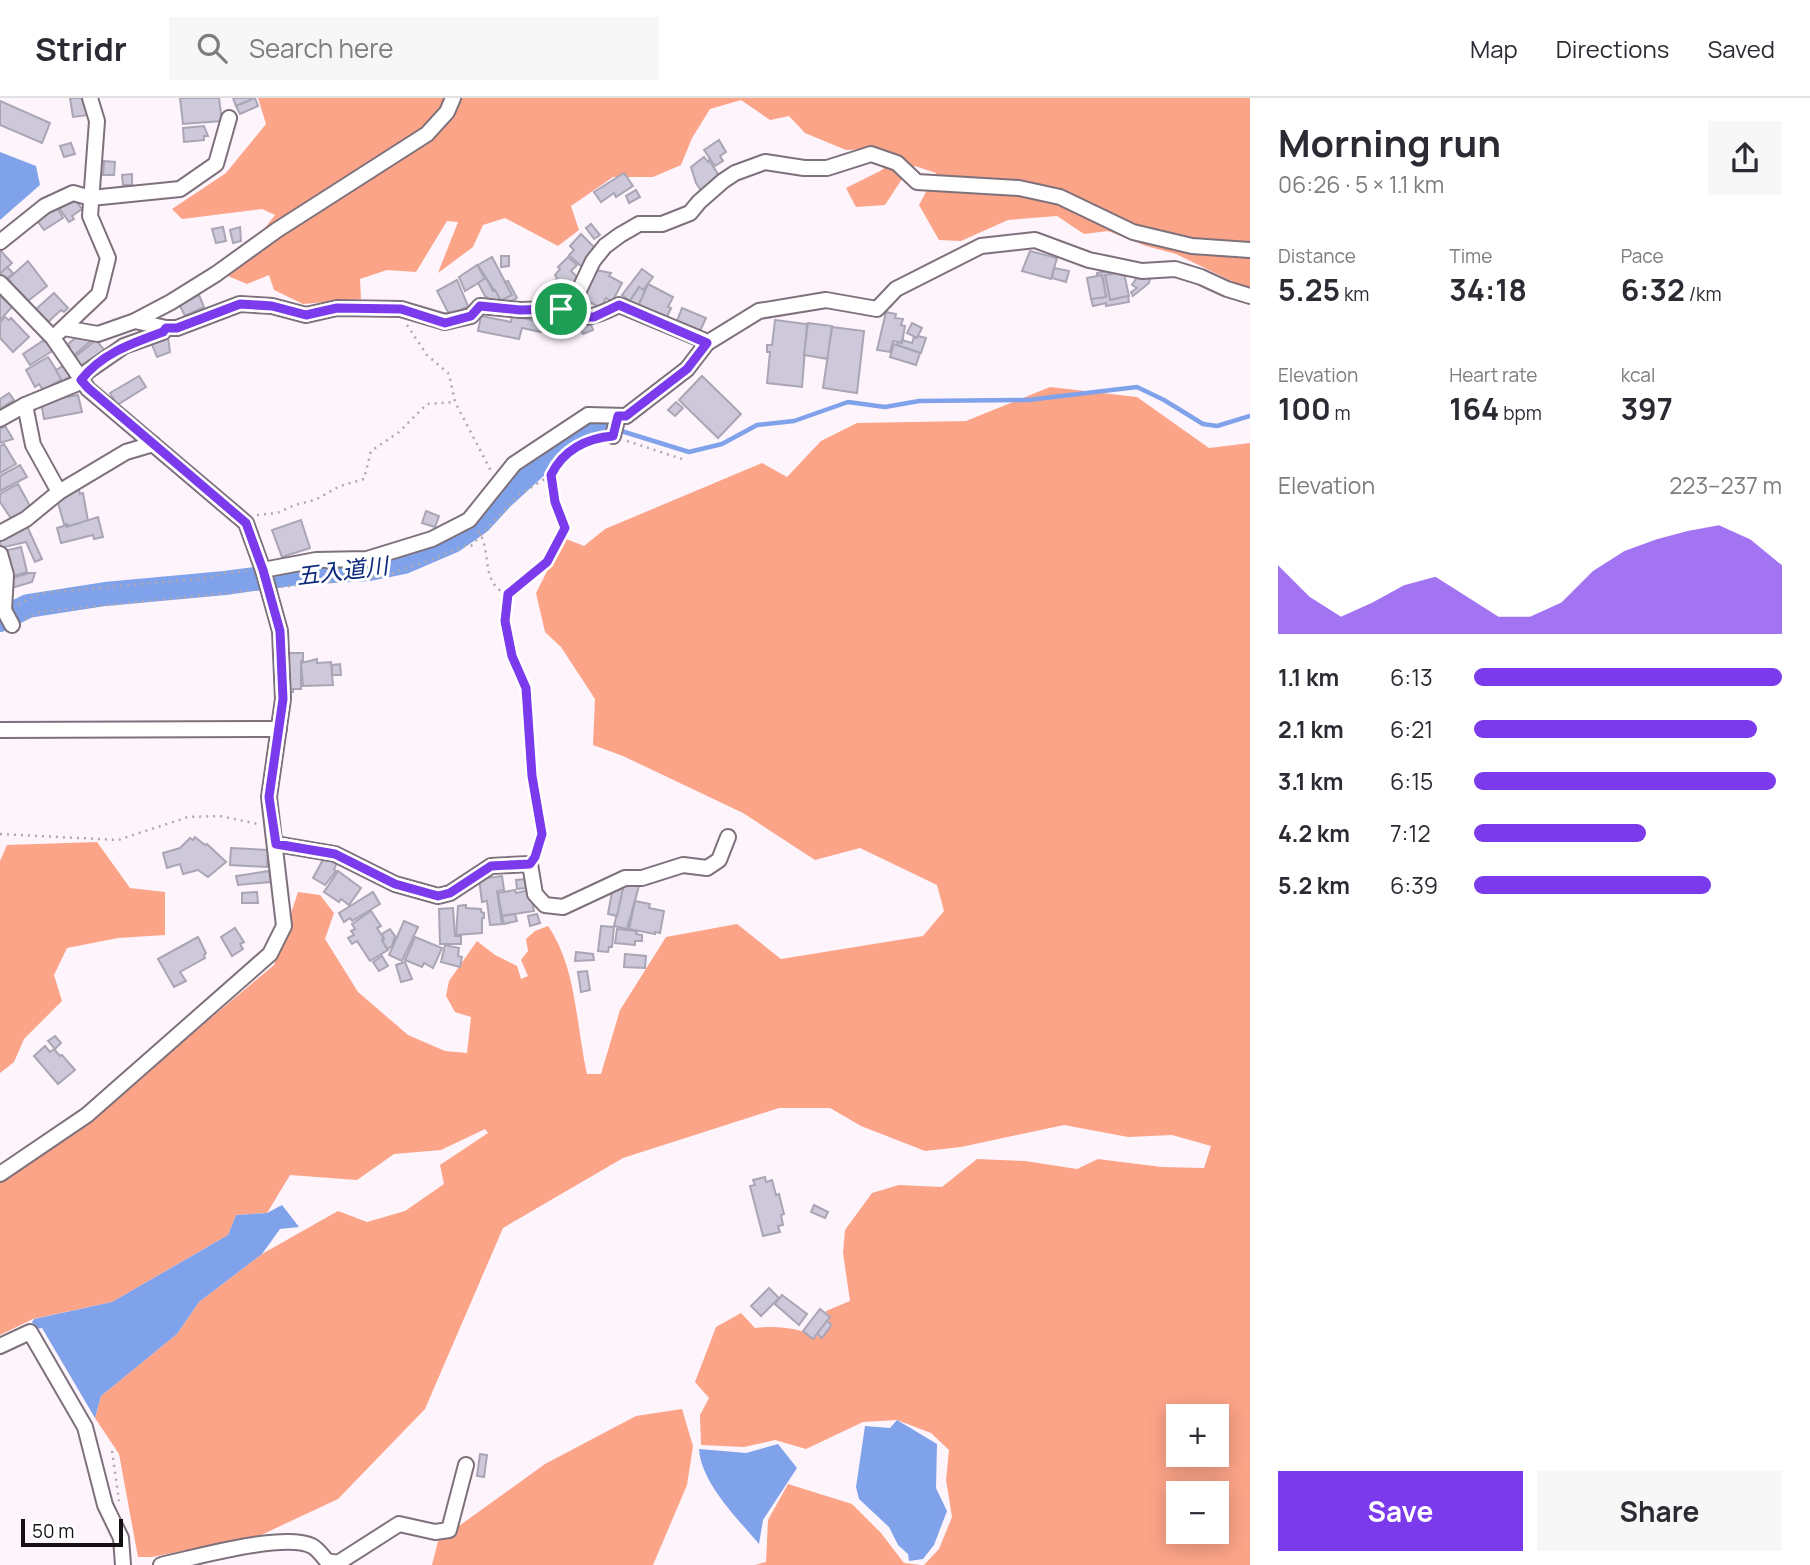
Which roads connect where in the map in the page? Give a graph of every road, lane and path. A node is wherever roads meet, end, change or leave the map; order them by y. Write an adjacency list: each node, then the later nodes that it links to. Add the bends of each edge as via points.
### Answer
1 (90, 98): 4 (street, via 97,121)
2 (453, 98): 11 (street, via 427,134 216,274)
3 (229, 118): 4 (street, via 216,164 180,189)
4 (91, 198): 5 (street, via 73,193 45,206); 13 (street, via 90,216 108,258 99,294)
5 (0, 242)
6 (1250, 250): 10 (street, via 1192,246 1133,232 1060,197 1019,188 917,182 897,163 871,154 827,168 765,162 723,181 690,213 662,224 639,224 620,235 593,261 573,303)
7 (0, 283): 13 (street)
8 (1250, 296): 14 (street, via 1175,269 1142,271 1089,260 1035,240 981,246 896,289 877,309 826,300 760,311)
9 (401, 309): 10 (street, via 445,323 471,316 480,306); 12 (street, via 337,308 306,315 240,304); 16 (path, via 427,355 449,374)
10 (561, 309): 14 (street, via 575,317 594,317 619,305)
11 (135, 321): 12 (street); 13 (street, via 98,334)
12 (166, 328): 15 (street, via 124,346)
13 (59, 333): 15 (street)
14 (707, 343): 18 (street, via 687,369 626,416)
15 (81, 380): 17 (street); 21 (street)
16 (455, 402): 23 (path); 25 (path, via 427,404 399,432 370,451 363,479 277,513 251,515)
17 (24, 405): 19 (street); 24 (street, via 33,445)
18 (618, 416): 20 (street); 23 (street, via 588,415 514,464)
19 (0, 419)
20 (613, 436): 22 (path); 31 (path, via 593,438 568,453 552,471 555,502 565,528 547,562)
21 (153, 444): 24 (street, via 126,452); 25 (street)
22 (685, 460)
23 (499, 482): 29 (street, via 469,520 432,539 367,559 316,560)
24 (59, 492): 26 (street)
25 (246, 523): 29 (street)
26 (0, 533)
27 (481, 535): 31 (path, via 488,575)
28 (0, 554): 32 (street, via 6,575)
29 (263, 570): 30 (street); 32 (path, via 42,593)
30 (268, 589): 33 (path, via 40,612); 34 (street, via 280,631 283,699)
31 (508, 594): 40 (path, via 505,621 512,656 526,688 532,776 542,834)
32 (4, 610): 33 (street)
33 (12, 625)
34 (279, 729): 35 (street); 36 (street, via 269,797)
35 (0, 730)
36 (273, 827): 37 (path, via 220,816 188,817 118,840); 39 (street)
37 (0, 834)
38 (728, 837): 40 (street, via 719,860 707,868 683,865 642,878 625,878 563,907 545,905 535,894)
39 (276, 844): 40 (street, via 335,854 395,884 438,896 491,866); 41 (street, via 284,926 270,954 87,1115)
40 (530, 864)
41 (0, 1174)
42 (0, 1346): 46 (street, via 30,1332 85,1427 105,1505 121,1538)
43 (112, 1451): 45 (path)
44 (466, 1465): 47 (street, via 449,1530 435,1532 399,1524 338,1563 327,1562 313,1546 293,1541)
45 (120, 1503)
46 (123, 1565)
47 (161, 1565)

